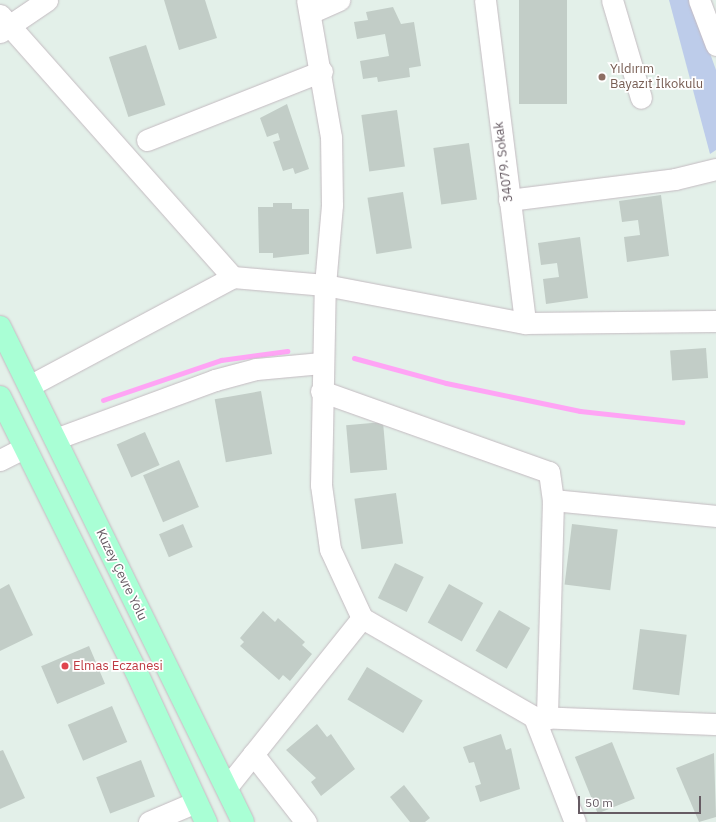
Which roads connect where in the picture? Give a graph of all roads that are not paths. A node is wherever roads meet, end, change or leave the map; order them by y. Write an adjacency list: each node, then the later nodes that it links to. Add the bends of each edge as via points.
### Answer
1 (47, 0): 7 (street)
2 (339, 0): 6 (street)
3 (485, 0): 13 (street, 34079. Sokak)
4 (612, 0): 10 (street)
5 (699, 0): 8 (street)
6 (309, 7): 9 (street)
7 (2, 24): 14 (street)
8 (716, 45)
9 (322, 71): 11 (street); 15 (street, via 331,137 332,205)
10 (641, 98)
11 (147, 140)
12 (716, 169): 13 (street, via 705,174)
13 (509, 200): 17 (street, 34079. Sokak)
14 (233, 278): 15 (street); 20 (street)
15 (325, 285): 17 (street); 19 (street)
16 (716, 321): 17 (street)
17 (525, 323)
18 (0, 327): 20 (main road, Kuzey Çevre Yolu)
19 (322, 363): 21 (street); 23 (street, via 256,369 229,376)
20 (29, 386): 23 (main road, Kuzey Çevre Yolu)
21 (322, 390): 26 (street, via 549,472); 28 (street, via 321,485 330,549)
22 (2, 405): 24 (main road)
23 (55, 439): 32 (main road, Kuzey Çevre Yolu)
24 (25, 447): 25 (street); 33 (main road, via 135,669)
25 (0, 460)
26 (552, 500): 27 (street); 29 (street)
27 (716, 516)
28 (362, 618): 29 (street); 31 (street)
29 (541, 718): 30 (street); 38 (street)
30 (716, 724)
31 (253, 754): 32 (street); 37 (street)
32 (227, 787): 36 (main road, Kuzey Çevre Yolu)
33 (196, 802): 34 (street); 35 (main road)
34 (149, 822)
35 (206, 822)
36 (243, 822)
37 (306, 822)
38 (575, 822)

